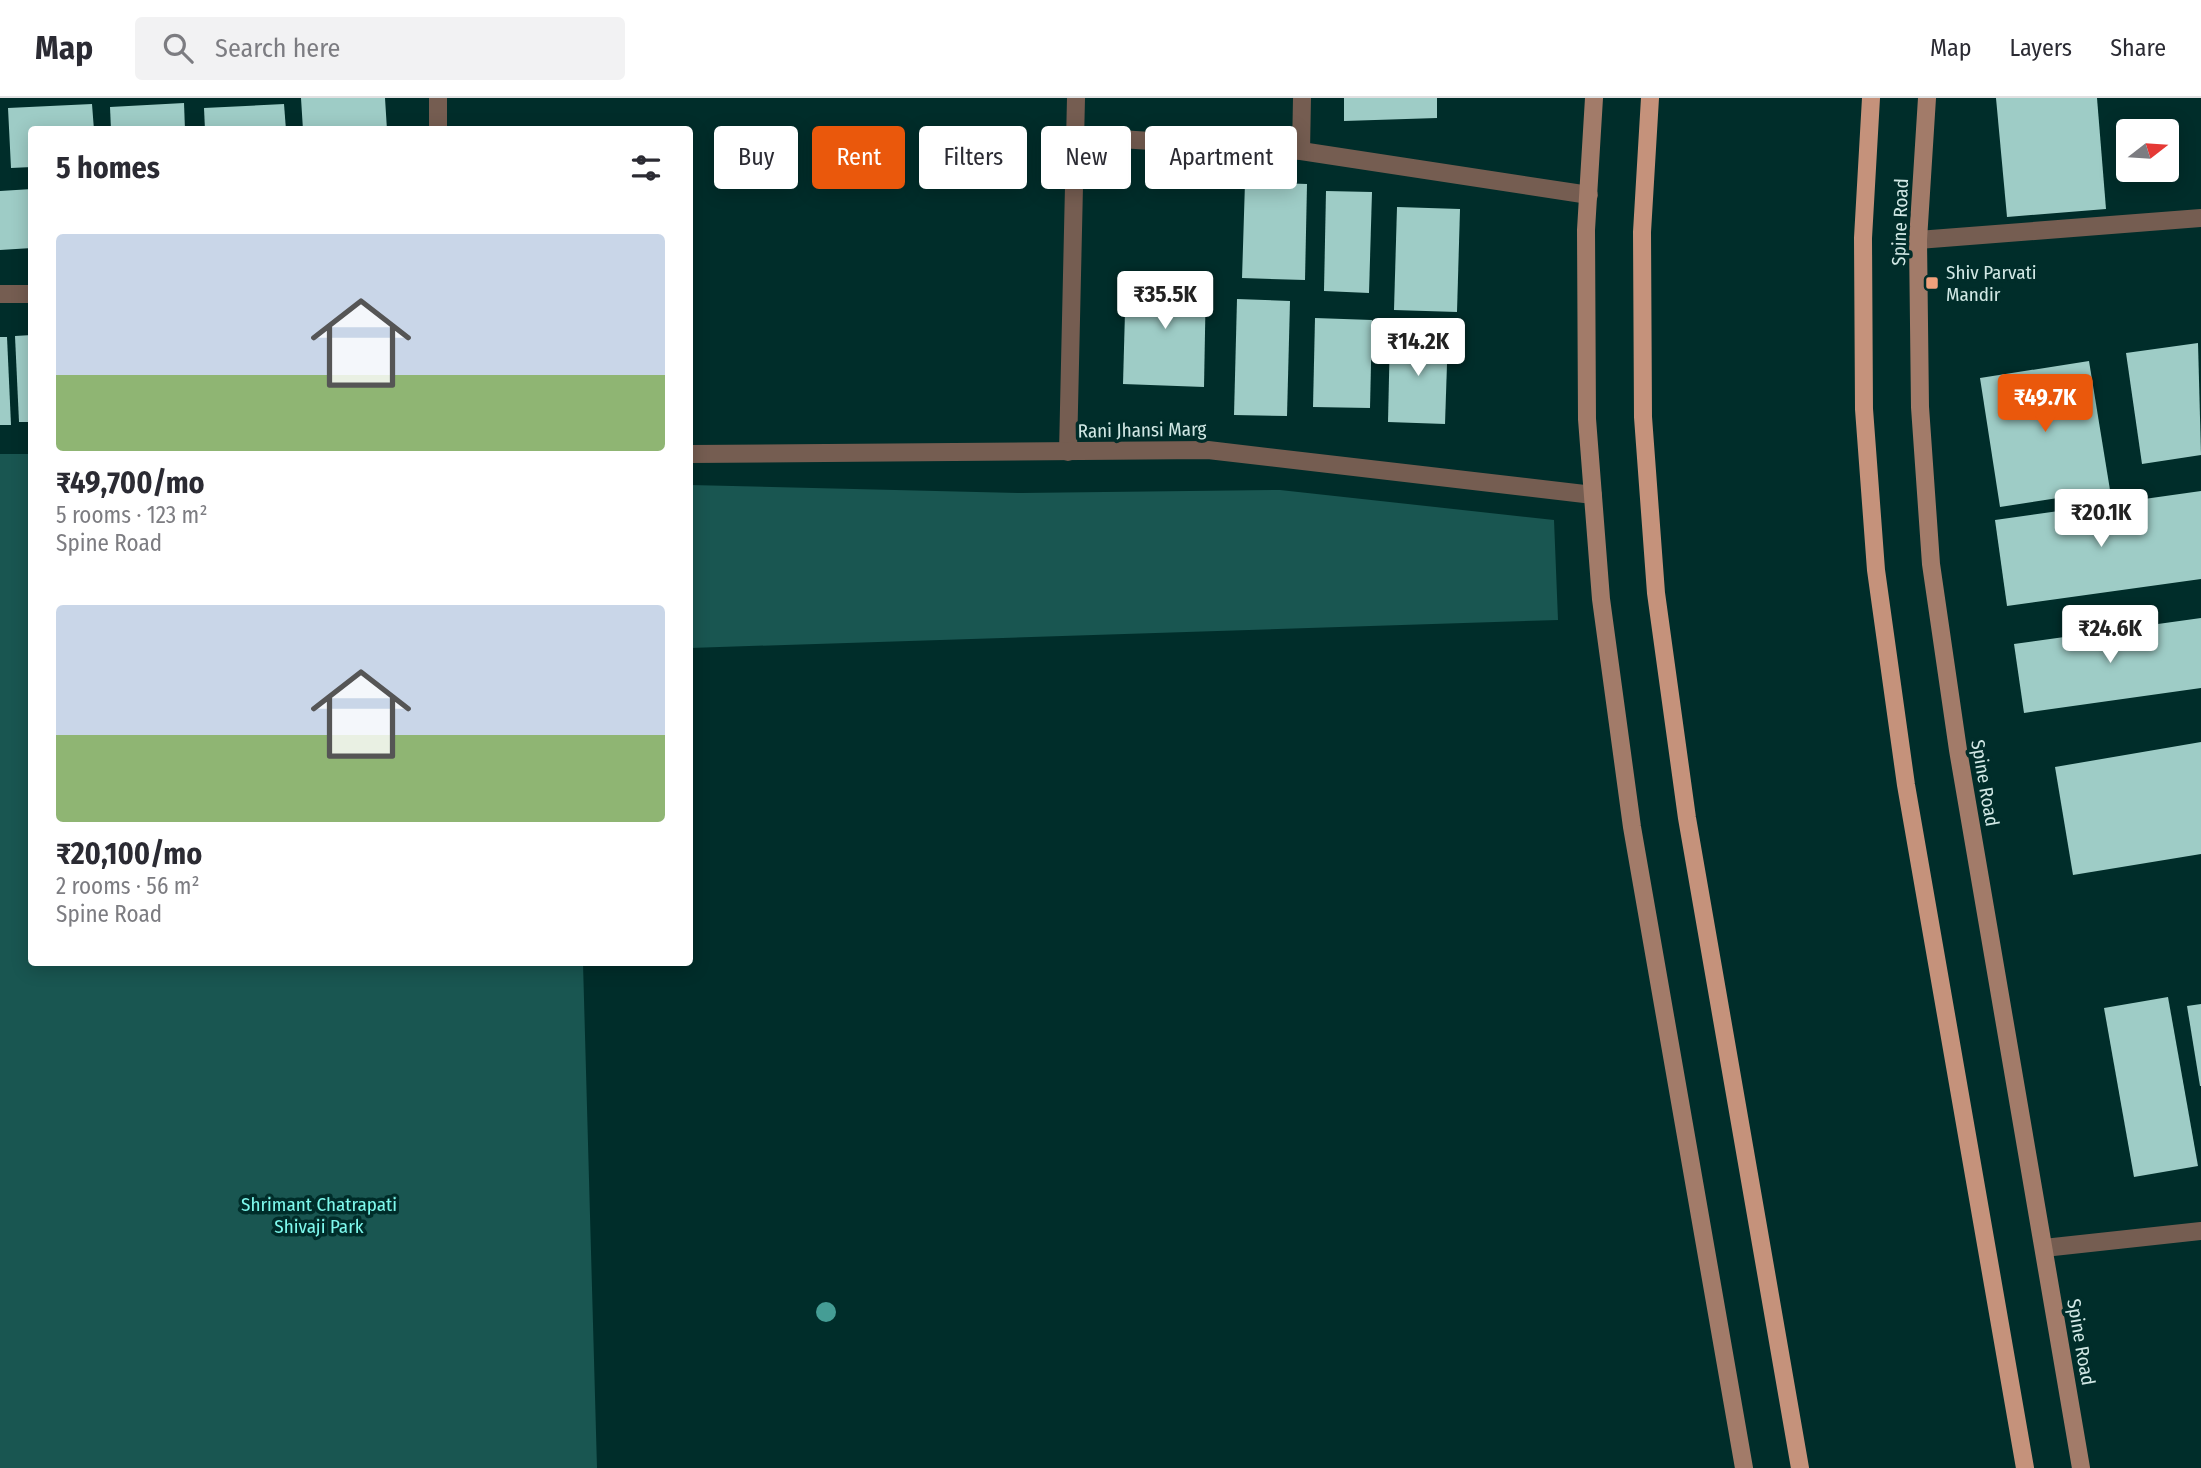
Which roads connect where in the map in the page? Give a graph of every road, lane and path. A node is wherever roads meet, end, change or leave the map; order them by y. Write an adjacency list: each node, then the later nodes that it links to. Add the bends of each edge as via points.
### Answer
1 (438, 98): 8 (street)
2 (1076, 98): 9 (street)
3 (1302, 98): 11 (street)
4 (1594, 98): 13 (street)
5 (1650, 98): 24 (main road, via 1642,232 1643,417 1656,593 1687,818)
6 (1871, 98): 25 (main road, Spine Road, via 1863,239 1864,409 1876,570 1906,785)
7 (1927, 98): 15 (street, Spine Road)
8 (438, 126)
9 (1075, 126)
10 (1131, 140): 11 (street)
11 (1301, 151): 13 (street)
12 (1074, 189): 18 (street)
13 (1589, 195): 20 (street, via 1587,419)
14 (2201, 218): 15 (street)
15 (1918, 240): 22 (street, Spine Road, via 1920,407 1931,564 1958,750)
16 (0, 294): 17 (street)
17 (28, 294)
18 (1068, 452): 19 (street, Rani Jhansi Marg); 20 (street, Rani Jhansi Marg, via 1209,450)
19 (693, 453)
20 (1593, 495): 23 (street, via 1601,599 1632,827)
21 (2201, 1231): 22 (street)
22 (2045, 1248): 26 (street, Spine Road)
23 (1744, 1468)
24 (1800, 1468)
25 (2025, 1468)
26 (2081, 1468)

